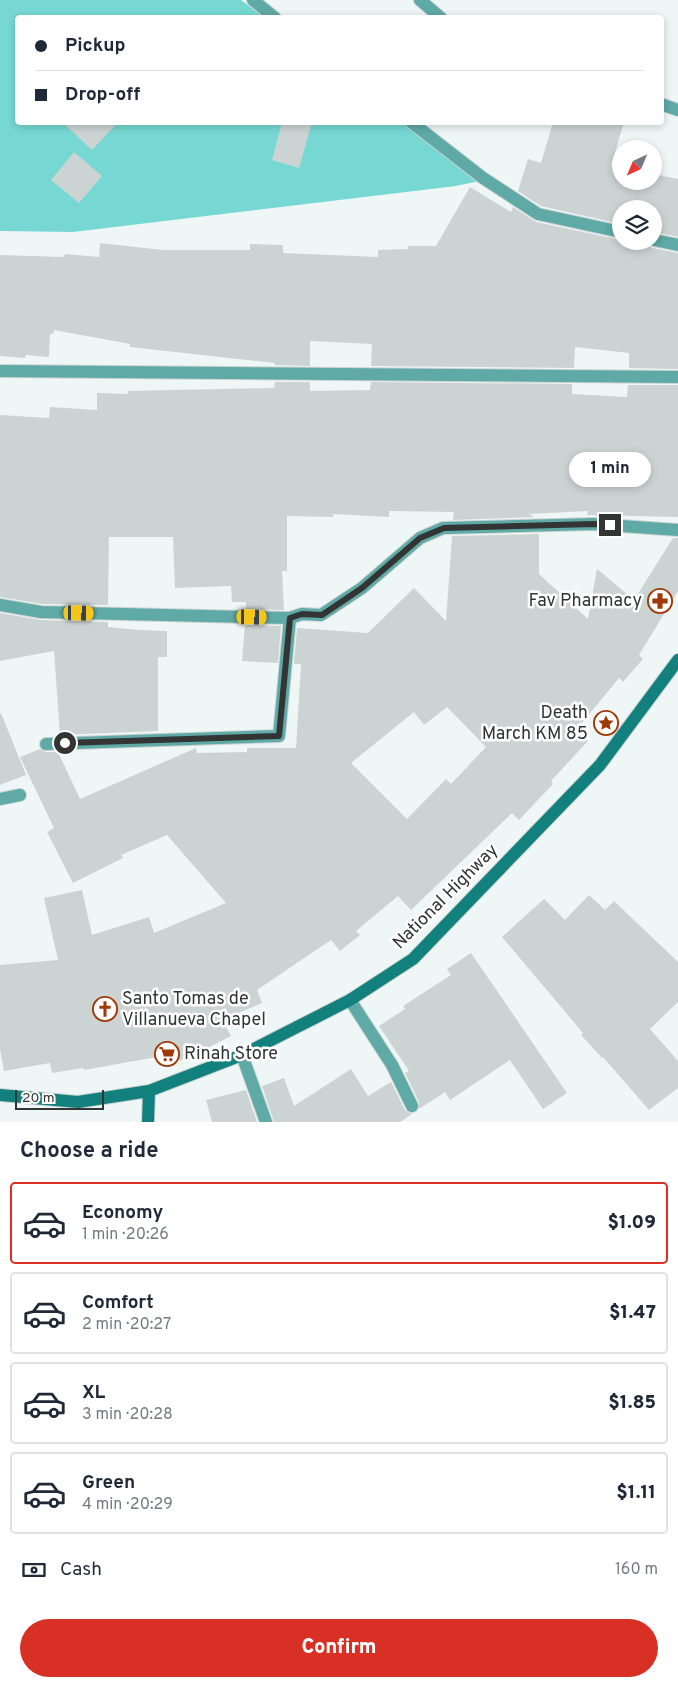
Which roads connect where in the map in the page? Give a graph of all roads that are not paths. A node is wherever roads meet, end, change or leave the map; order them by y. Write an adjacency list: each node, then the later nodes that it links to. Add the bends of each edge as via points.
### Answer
1 (253, 0): 3 (street)
2 (420, 0): 4 (street)
3 (271, 15)
4 (438, 15)
5 (664, 105): 6 (street)
6 (678, 110)
7 (415, 125): 8 (street, via 483,178 538,214)
8 (612, 230)
9 (662, 242): 10 (street)
10 (678, 245)
11 (0, 371): 12 (street)
12 (678, 377)
13 (678, 530): 15 (street, via 594,524 444,528 420,538 362,588 322,615 302,614)
14 (0, 605): 15 (street, via 41,612)
15 (290, 618): 17 (street, via 279,736)
16 (678, 660): 20 (main road, National Highway, via 600,765 413,959)
17 (46, 744)
18 (20, 796): 19 (street)
19 (0, 799)
20 (350, 1000): 21 (main road, National Highway); 24 (street, via 392,1065)
21 (242, 1055): 22 (main road, National Highway); 26 (street)
22 (148, 1091): 23 (main road, National Highway, via 78,1102); 25 (main road)
23 (0, 1095)
24 (412, 1106)
25 (148, 1122)
26 (266, 1122)

